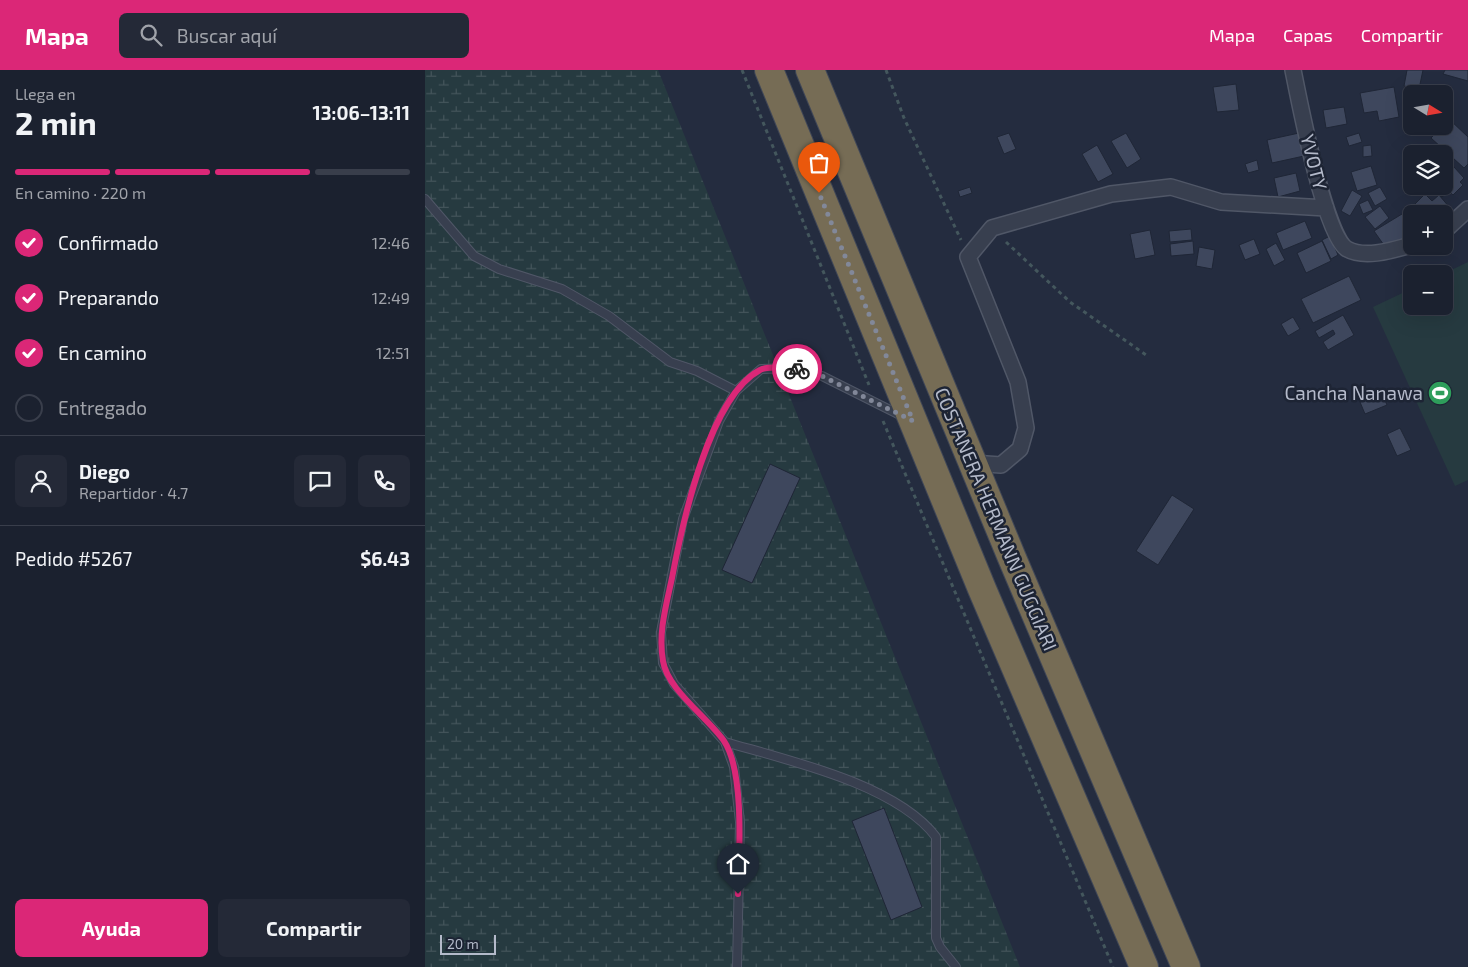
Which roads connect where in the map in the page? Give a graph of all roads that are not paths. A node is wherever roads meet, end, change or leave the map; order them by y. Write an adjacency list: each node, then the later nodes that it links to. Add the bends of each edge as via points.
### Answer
1 (769, 70): 10 (highway, COSTANERA HERMANN GUGGIARI)
2 (810, 70): 11 (highway, COSTANERA HERMANN GUGGIARI)
3 (1293, 70): 5 (street, YVOTY, via 1311,158)
4 (425, 199): 9 (lane, via 474,256 499,269 562,289 609,316 669,362 697,371)
5 (1326, 208): 8 (street, YVOTY, via 1341,243 1348,250 1369,254); 11 (street, via 1221,202 1171,187 1111,194 992,228 968,257 1018,382 1026,428 1020,450 1001,465)
6 (1468, 209): 7 (street)
7 (1453, 223)
8 (1403, 247)
9 (736, 391): 10 (lane, via 761,369 795,368 822,376); 12 (lane, via 719,421 683,519 661,632 663,663 674,684)
10 (913, 421): 15 (highway, COSTANERA HERMANN GUGGIARI)
11 (972, 463): 16 (highway, COSTANERA HERMANN GUGGIARI)
12 (725, 742): 13 (lane, via 734,767 740,822); 14 (lane, via 829,772 886,798 927,825 936,837 936,938)
13 (737, 967)
14 (956, 967)
15 (1144, 967)
16 (1186, 967)

